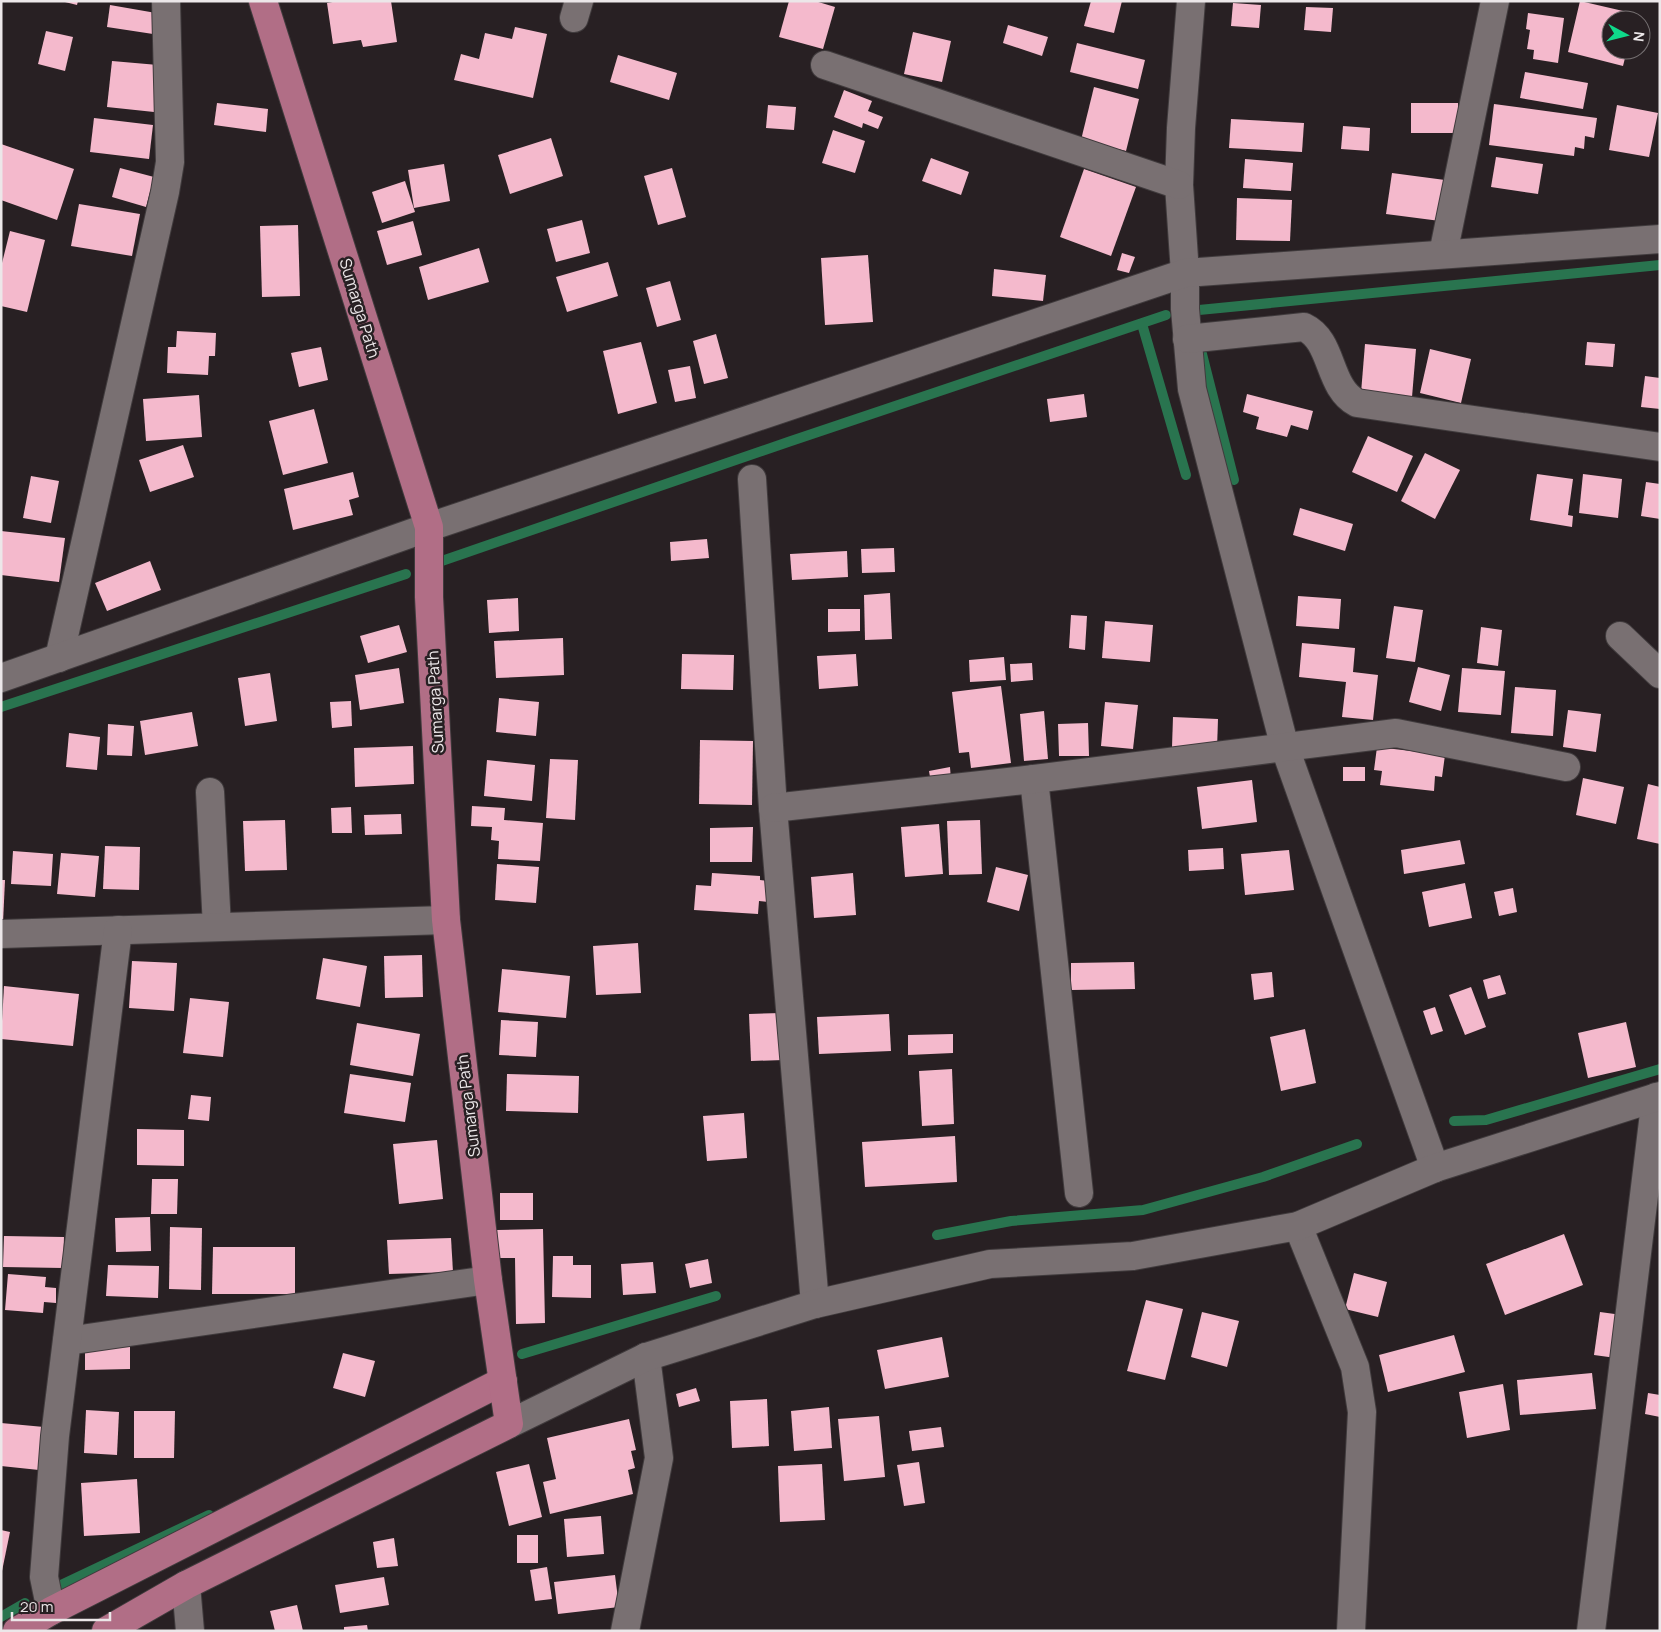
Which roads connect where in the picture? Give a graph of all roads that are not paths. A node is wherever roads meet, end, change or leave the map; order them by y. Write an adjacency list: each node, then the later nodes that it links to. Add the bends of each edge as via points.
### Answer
1 (166, 1): 15 (street, via 170,162)
2 (264, 1): 13 (main road, Sumarga Path)
3 (1192, 1): 6 (street)
4 (1495, 1): 8 (street)
5 (825, 65): 6 (street)
6 (1179, 185): 9 (street)
7 (1660, 239): 8 (street)
8 (1442, 254): 9 (street)
9 (1185, 273): 10 (street); 13 (street)
10 (1187, 338): 11 (street, via 1304,327 1319,340 1347,398 1357,403); 18 (street, via 1192,389)
11 (1660, 447)
12 (752, 478): 22 (street)
13 (429, 528): 15 (street); 23 (main road, Sumarga Path, via 429,597)
14 (1620, 636): 16 (street)
15 (59, 658): 17 (street)
16 (1660, 674)
17 (1, 678)
18 (1285, 748): 19 (street, via 1396,733); 20 (street); 28 (street)
19 (1566, 767)
20 (1034, 779): 22 (street); 29 (street)
21 (210, 792): 24 (street)
22 (773, 808): 32 (street)
23 (446, 920): 24 (street); 31 (main road, Sumarga Path)
24 (217, 927): 25 (street)
25 (118, 930): 26 (street); 33 (street)
26 (1, 934)
27 (1658, 1096): 28 (street); 44 (street)
28 (1435, 1168): 30 (street)
29 (1079, 1193)
30 (1298, 1226): 32 (street, via 1133,1256 990,1264); 43 (street, via 1355,1367 1362,1412)
31 (488, 1280): 33 (street); 35 (main road, Sumarga Path)
32 (815, 1304): 34 (street)
33 (67, 1341): 38 (street, via 55,1436 44,1577)
34 (646, 1357): 36 (street); 42 (street, via 659,1458)
35 (503, 1381): 36 (main road, Sumarga Path); 38 (main road)
36 (509, 1424): 37 (main road)
37 (186, 1585): 40 (main road); 41 (street)
38 (51, 1611): 39 (main road)
39 (17, 1631)
40 (106, 1631)
41 (190, 1631)
42 (626, 1631)
43 (1351, 1631)
44 (1591, 1631)

